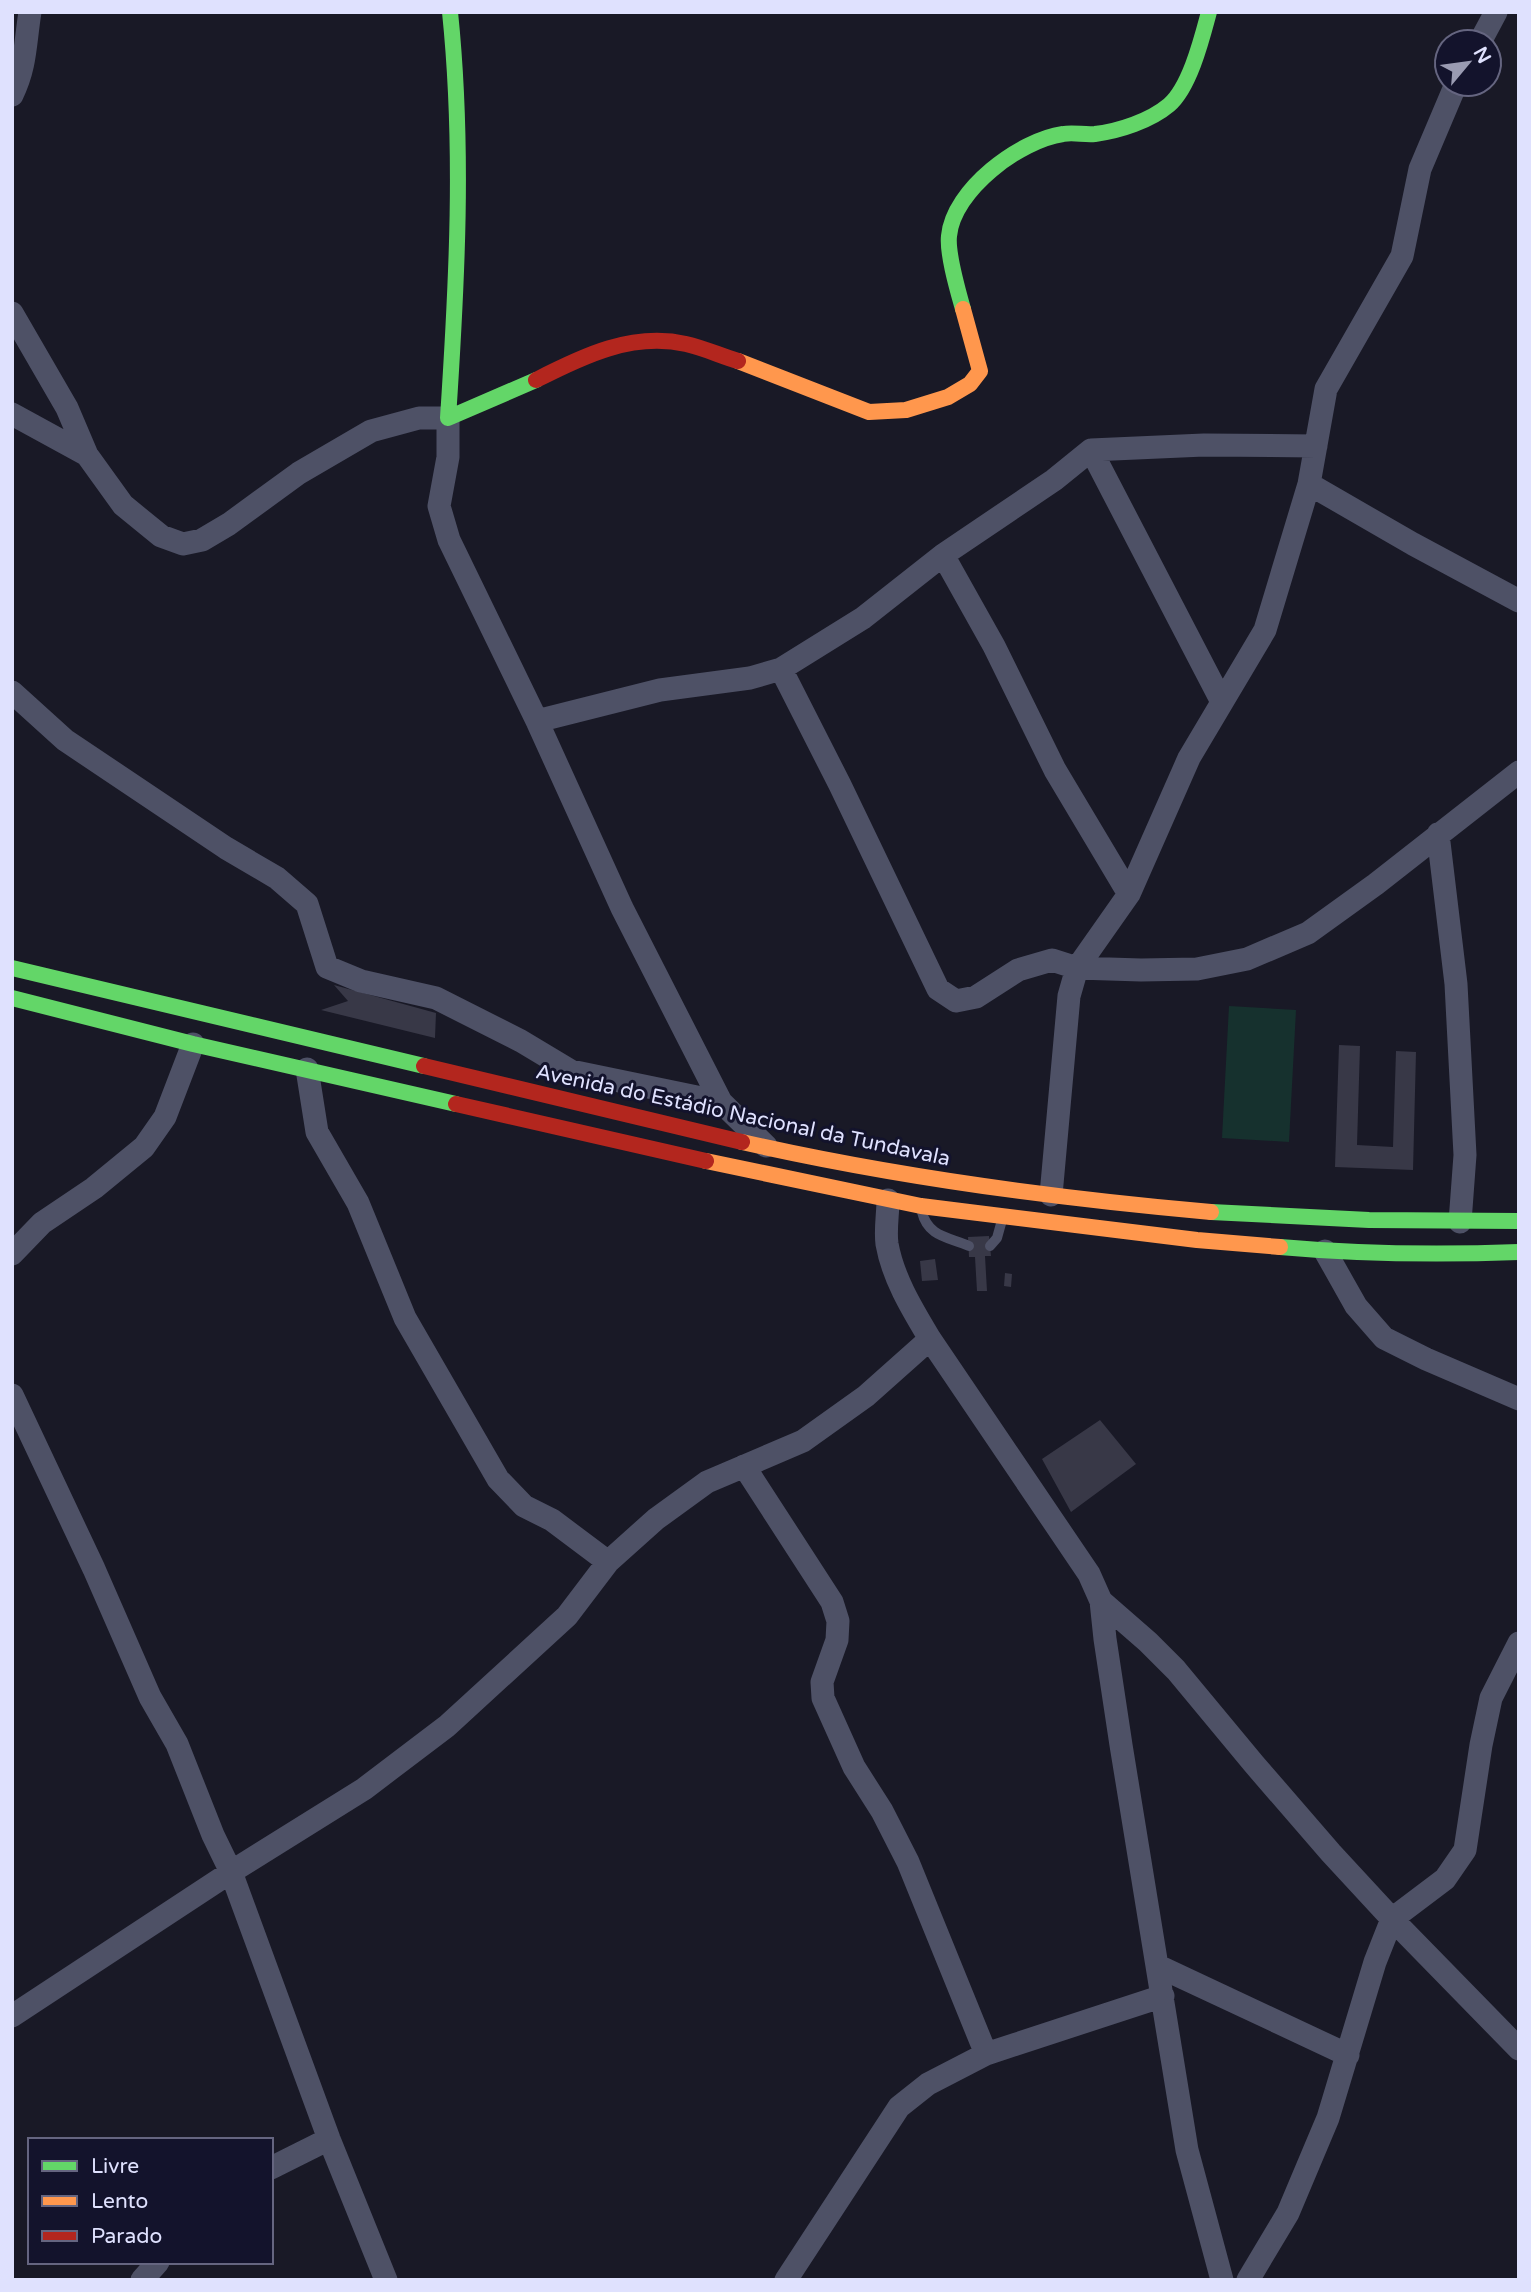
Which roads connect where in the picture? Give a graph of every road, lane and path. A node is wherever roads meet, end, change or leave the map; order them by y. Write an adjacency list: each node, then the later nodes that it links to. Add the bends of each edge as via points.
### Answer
1 (30, 12): 6 (street, via 25,62)
2 (450, 12): 10 (street, via 459,226)
3 (1209, 12): 10 (street, via 1172,102 1127,125 1095,134 1060,134 1024,149 986,174 957,207 949,237 954,275 980,371 970,384 948,397 906,410 869,412 685,344 634,341 581,357)
4 (1496, 12): 5 (street)
5 (1487, 28)
6 (12, 95)
7 (1450, 98): 11 (street, via 1420,169 1402,256 1326,389)
8 (12, 313): 13 (street, via 67,408)
9 (12, 414): 13 (street)
10 (449, 418): 13 (street, via 419,418 371,431 299,473 229,524 202,540 183,544 161,536 123,505); 20 (street, via 439,506 449,540)
11 (1316, 446): 12 (street); 14 (street)
12 (1091, 450): 15 (street); 19 (street)
13 (87, 455)
14 (1309, 484): 16 (street); 19 (street, via 1265,630)
15 (943, 555): 17 (street, via 863,618); 23 (street, via 1055,770)
16 (1519, 601)
17 (781, 669): 20 (street, via 750,678 660,690); 25 (street, via 939,989 956,1001 976,997 1018,970 1052,960)
18 (12, 692): 29 (street, via 65,740 277,878 307,904 327,967 361,981 436,998 570,1071)
19 (1222, 702): 23 (street, via 1189,758)
20 (537, 721): 29 (street, via 622,908)
21 (1519, 772): 22 (street)
22 (1438, 834): 25 (street, via 1308,933 1247,959 1197,969); 36 (street, via 1456,984 1465,1155)
23 (1129, 894): 25 (street)
24 (12, 968): 30 (street, Avenida do Estádio Nacional da Tundavala)
25 (1077, 968): 31 (street, via 1069,996)
26 (18, 1000): 27 (street)
27 (193, 1044): 28 (street); 41 (street, via 165,1117 144,1147 42,1223)
28 (307, 1069): 32 (street); 46 (street, via 317,1132 358,1203 405,1318 498,1479 524,1506 552,1520)
29 (721, 1102): 30 (street)
30 (766, 1146): 31 (street, Avenida do Estádio Nacional da Tundavala, via 917,1176)
31 (1051, 1195): 36 (street, Avenida do Estádio Nacional da Tundavala, via 1325,1220)
32 (888, 1200): 33 (street); 42 (street, via 887,1242 895,1273)
33 (921, 1206): 34 (street); 37 (lane, via 932,1230)
34 (1003, 1217): 38 (lane); 39 (street)
35 (1519, 1221): 36 (street, Avenida do Estádio Nacional da Tundavala)
36 (1460, 1222)
37 (969, 1246)
38 (990, 1246)
39 (1325, 1251): 40 (street); 44 (street, via 1356,1306 1384,1338)
40 (1519, 1252)
41 (12, 1254)
42 (930, 1339): 45 (street, via 866,1395 803,1441); 47 (street, via 1089,1574)
43 (12, 1395): 49 (street, via 150,1697 177,1744)
44 (1519, 1399)
45 (744, 1466): 46 (street, via 707,1482); 55 (street, via 831,1602 838,1620 837,1640 822,1682 823,1698 854,1767 908,1862)
46 (608, 1562): 49 (street, via 567,1616 447,1726 364,1789)
47 (1101, 1601): 50 (street, via 1176,1670); 51 (street)
48 (1519, 1643): 50 (street, via 1491,1698 1465,1850 1444,1879)
49 (231, 1872): 53 (street); 57 (street)
50 (1392, 1920): 54 (street); 56 (street)
51 (1158, 1966): 52 (street); 56 (street)
52 (1163, 1996): 55 (street); 63 (street, via 1186,2150)
53 (12, 2016)
54 (1519, 2049)
55 (986, 2054): 62 (street, via 928,2084 899,2107)
56 (1348, 2055): 64 (street, via 1328,2118 1288,2213)
57 (330, 2139): 58 (street); 61 (street)
58 (273, 2167)
59 (156, 2264): 60 (street)
60 (142, 2280)
61 (386, 2280)
62 (786, 2280)
63 (1222, 2280)
64 (1248, 2280)

